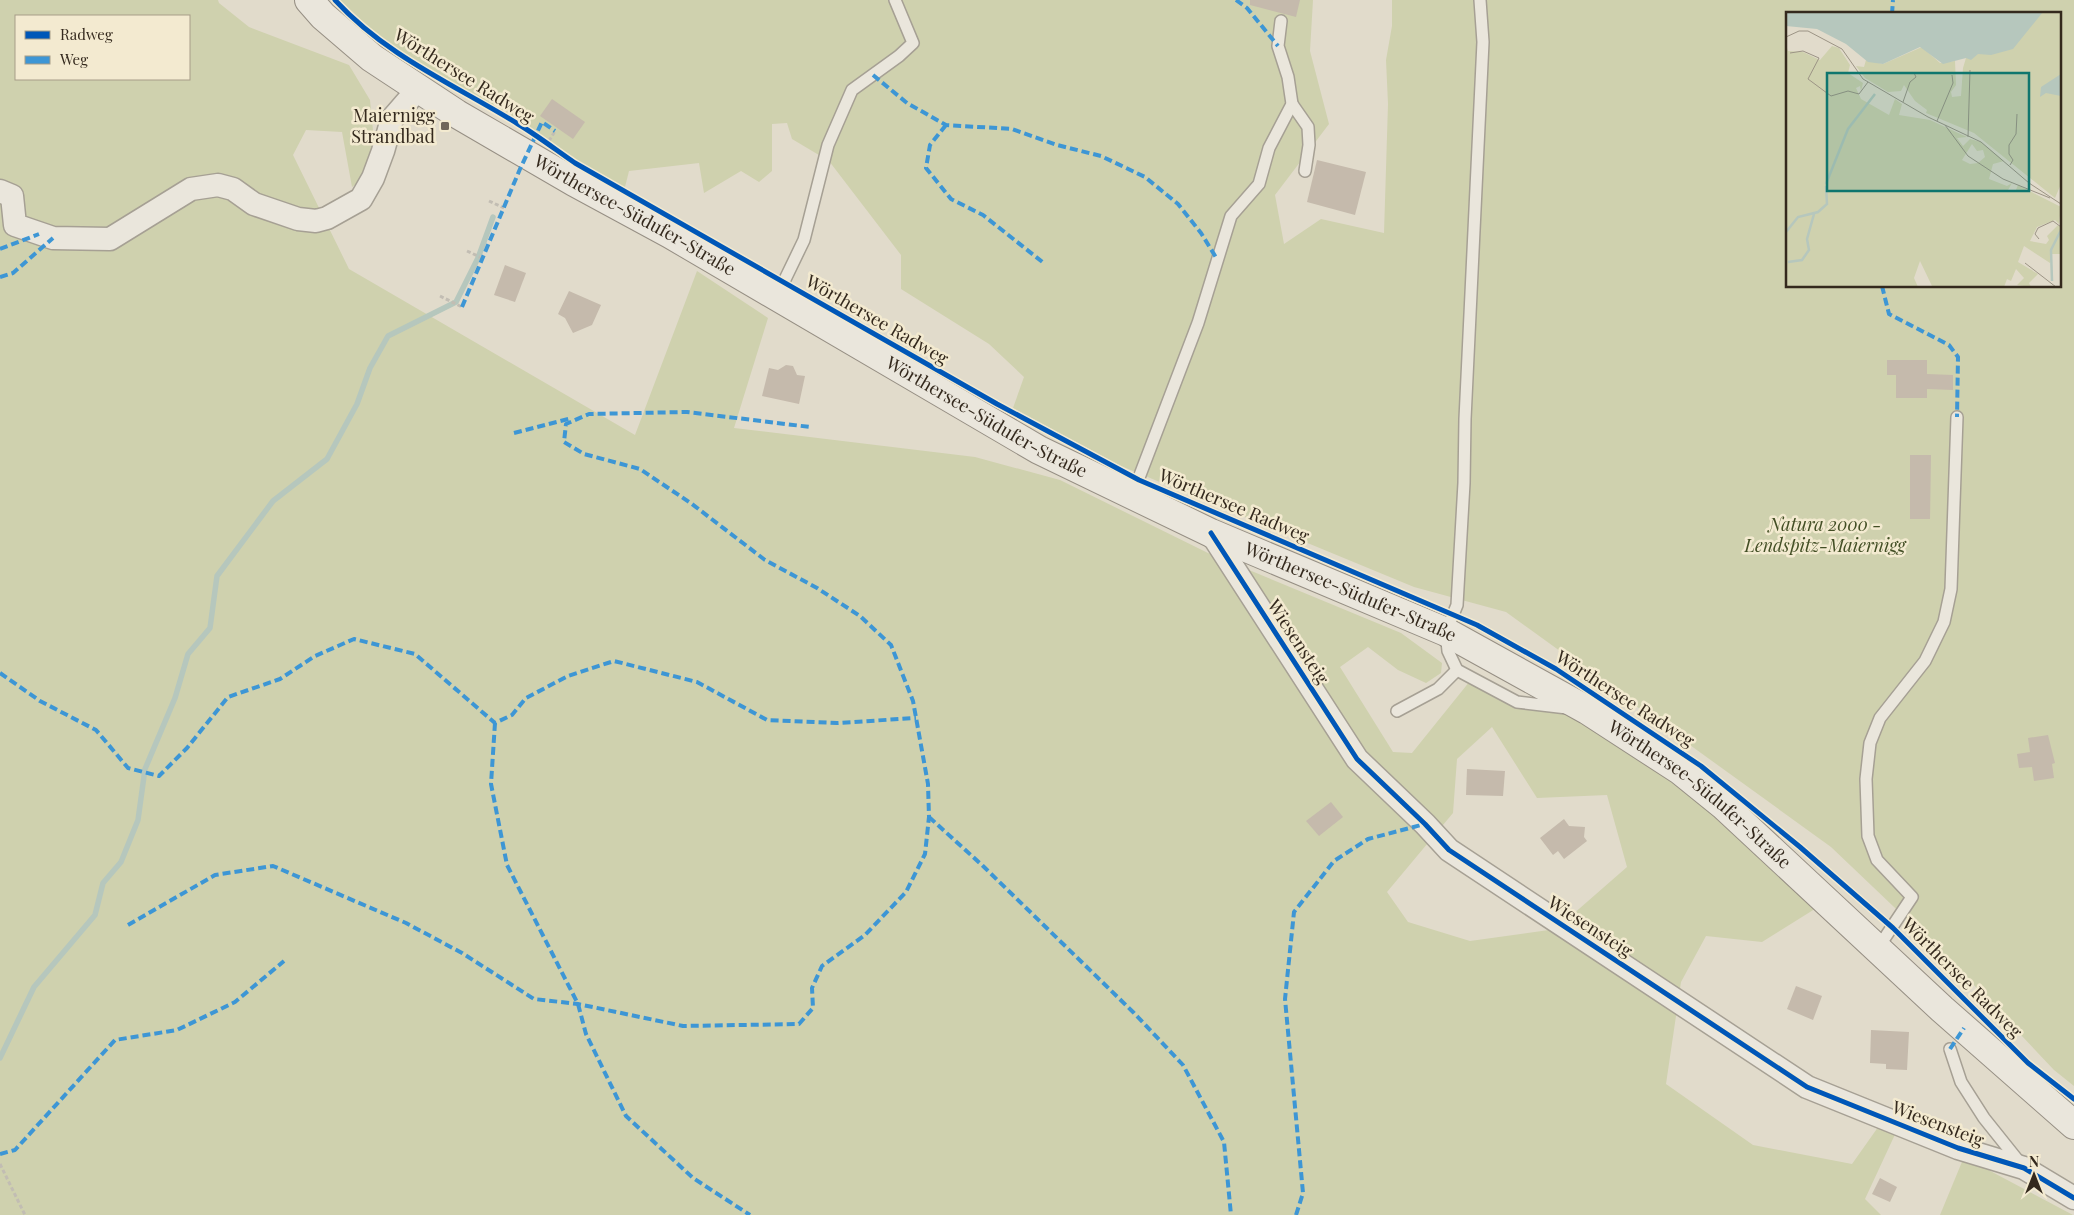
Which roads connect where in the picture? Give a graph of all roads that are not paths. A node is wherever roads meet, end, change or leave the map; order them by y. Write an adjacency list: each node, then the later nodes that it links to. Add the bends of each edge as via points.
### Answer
1 (309, 0): 5 (main road, Wörthersee-Südufer-Straße, via 372,58)
2 (895, 0): 9 (lane, via 913,43 852,90 828,144 804,240)
3 (1480, 0): 13 (lane, via 1483,42 1464,492 1457,604)
4 (1281, 20): 6 (lane, via 1278,46)
5 (418, 88): 8 (street, via 392,119 373,178 361,199 316,221 298,219 254,204 233,188 218,185 191,189 110,239 53,238 15,225 12,196); 9 (main road, Wörthersee-Südufer-Straße, via 457,114)
6 (1292, 104): 7 (lane, via 1308,127); 11 (lane, via 1269,148 1259,184 1231,216 1198,323)
7 (1305, 171)
8 (0, 191)
9 (777, 296): 11 (main road, Wörthersee-Südufer-Straße, via 1039,450)
10 (1957, 417): 17 (lane, via 1951,589 1944,622 1925,661 1880,718 1870,743 1866,779 1868,836 1877,860 1912,897)
11 (1132, 496): 12 (main road, Wörthersee-Südufer-Straße)
12 (1211, 533): 13 (main road, Wörthersee-Südufer-Straße); 20 (street, Wiesensteig, via 1357,759 1449,850 1807,1087 1958,1148)
13 (1446, 632): 14 (lane, via 1448,651); 15 (main road, Wörthersee-Südufer-Straße)
14 (1457, 670): 15 (lane, via 1517,702); 16 (lane, via 1438,688)
15 (1587, 710): 17 (main road, Wörthersee-Südufer-Straße, via 1681,771 1723,805)
16 (1398, 711)
17 (1878, 948): 19 (main road, Wörthersee-Südufer-Straße)
18 (1950, 1049): 20 (lane, via 1961,1082 1984,1118)
19 (2074, 1125)
20 (2024, 1168): 21 (street, Wiesensteig)
21 (2074, 1198)

